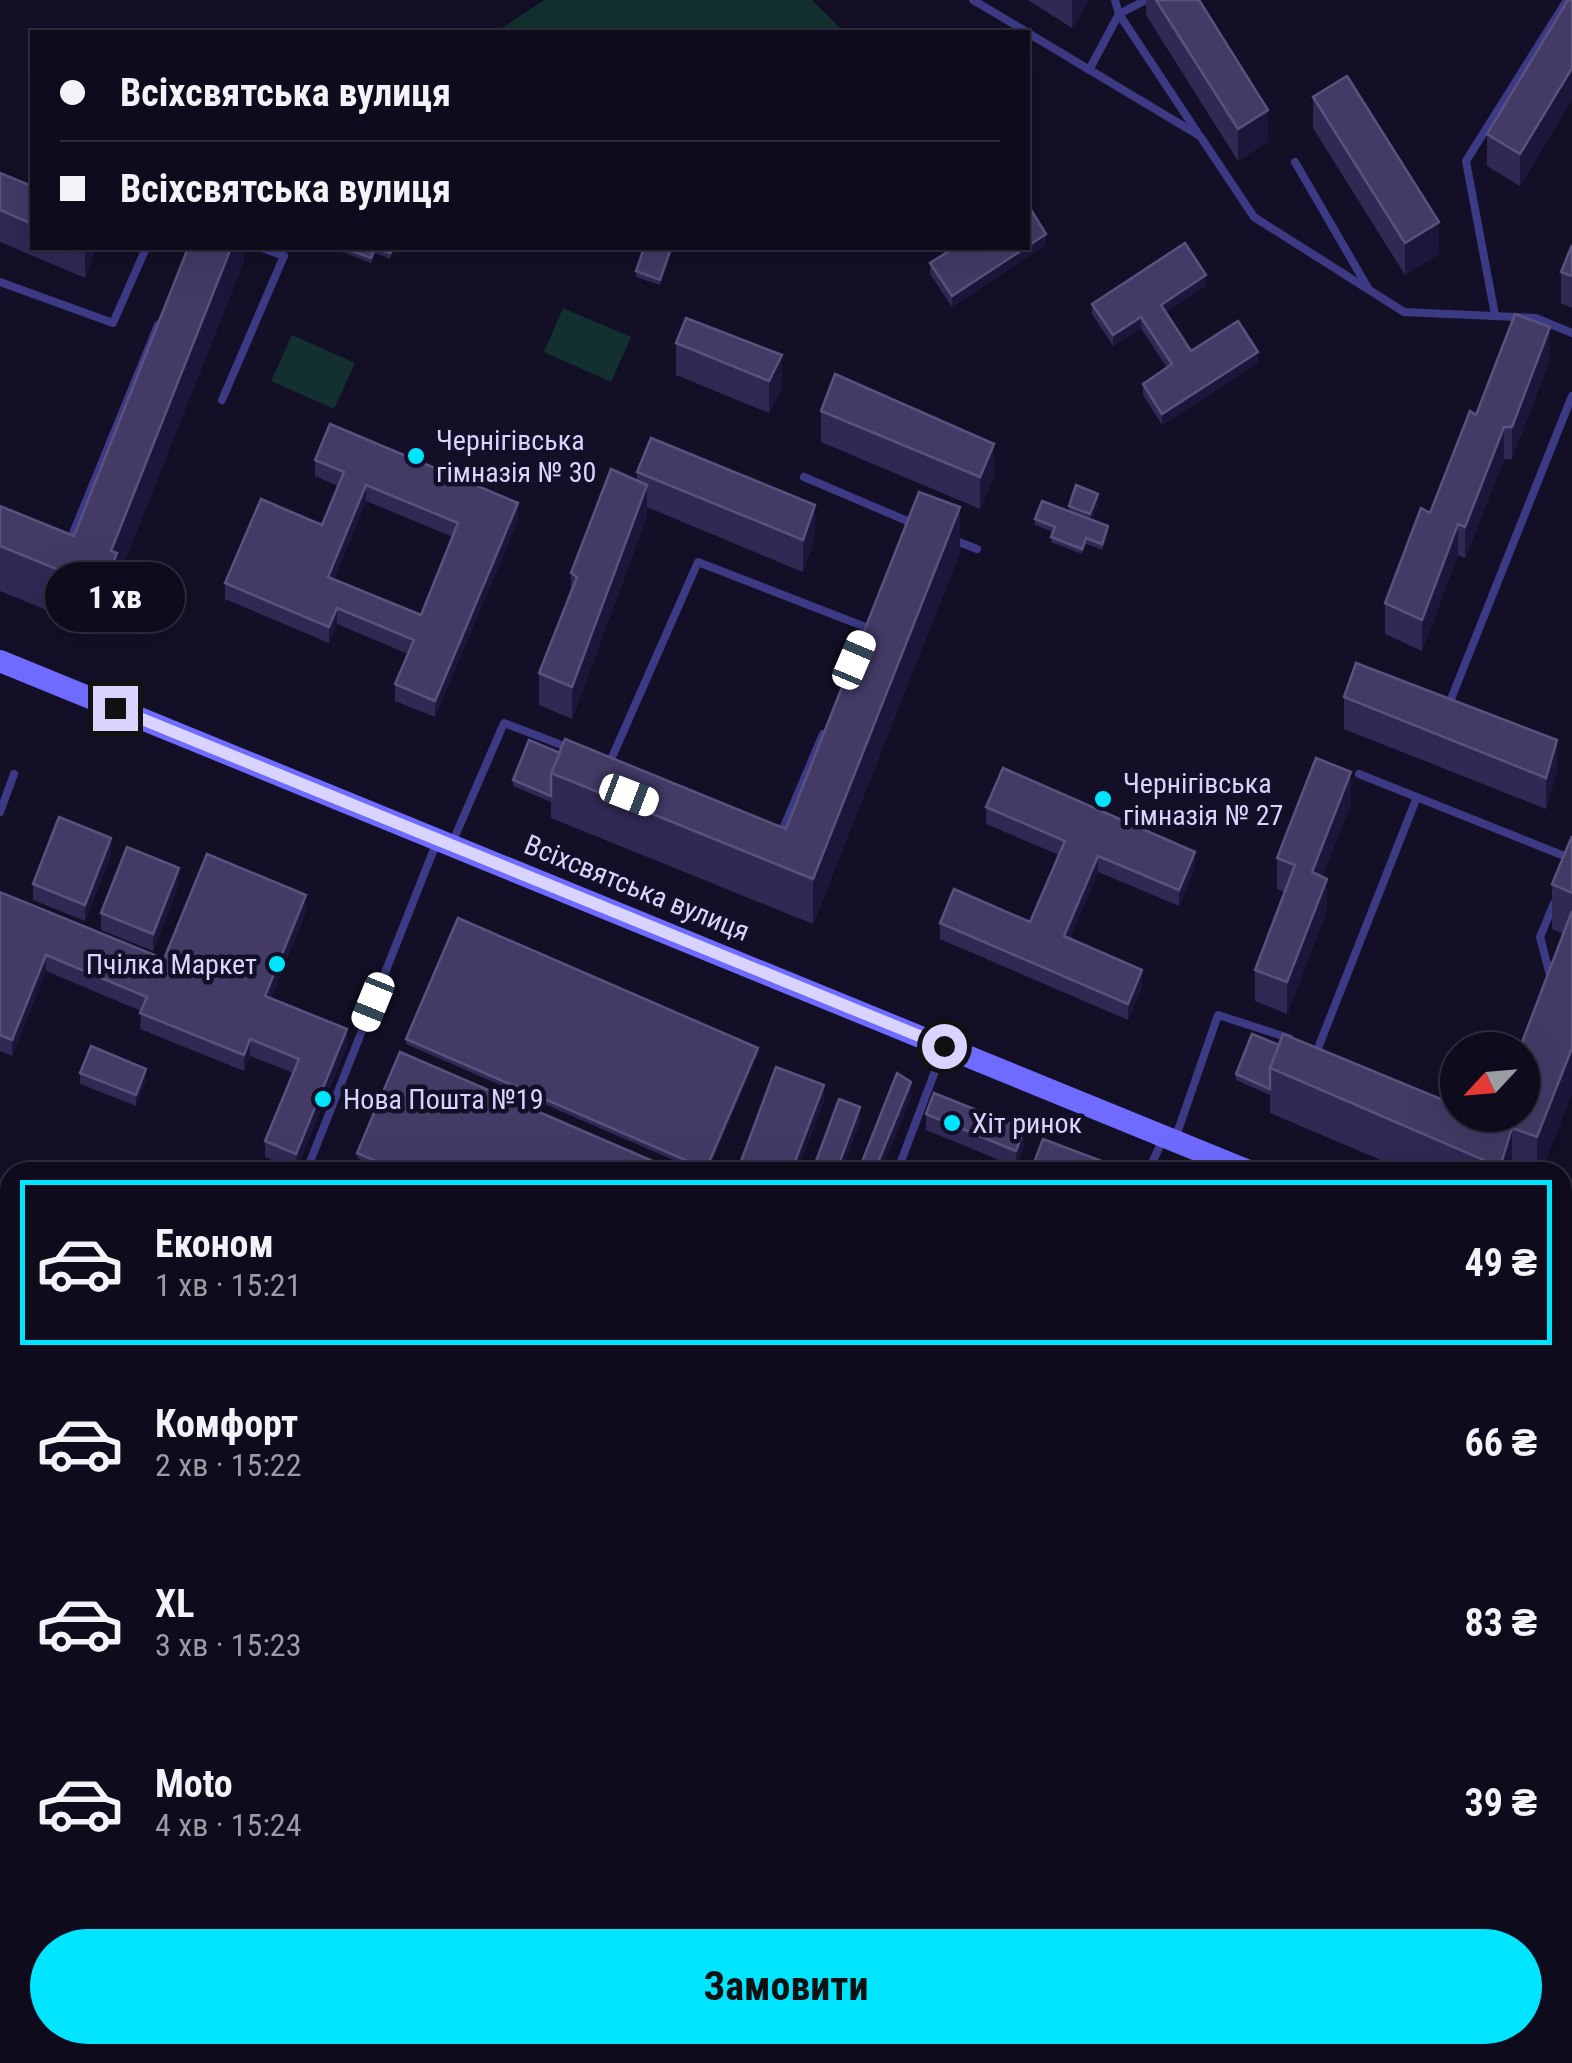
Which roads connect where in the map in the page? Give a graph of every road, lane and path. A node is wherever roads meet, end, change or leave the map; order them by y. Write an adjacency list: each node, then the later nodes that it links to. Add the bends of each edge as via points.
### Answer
1 (973, 0): 6 (lane)
2 (1115, 0): 5 (lane)
3 (1146, 0): 5 (lane)
4 (1567, 0): 16 (lane, via 1466,161)
5 (1119, 14): 8 (lane); 9 (lane)
6 (1022, 30)
7 (1030, 35): 8 (lane)
8 (1089, 70): 9 (lane)
9 (1200, 136): 14 (lane, via 1254,217)
10 (1295, 162): 14 (lane)
11 (145, 250): 13 (lane, via 114,323)
12 (286, 252): 19 (lane)
13 (0, 282)
14 (1370, 292): 16 (lane, via 1404,312)
15 (165, 306): 26 (lane)
16 (1495, 314): 17 (lane, via 1536,318)
17 (1572, 333)
18 (1572, 396): 31 (lane)
19 (222, 400)
20 (804, 477): 21 (lane)
21 (912, 522): 22 (lane); 24 (lane)
22 (928, 529)
23 (945, 536): 25 (lane)
24 (905, 540)
25 (977, 549)
26 (62, 559)
27 (875, 611): 28 (lane)
28 (868, 628): 29 (lane); 35 (lane, via 698,562)
29 (860, 646)
30 (0, 661): 41 (street, Всіхсвятська вулиця)
31 (1451, 700)
32 (824, 731): 42 (lane)
33 (574, 750): 41 (lane, via 504,724)
34 (592, 757): 35 (lane)
35 (610, 764): 38 (lane)
36 (14, 774): 40 (lane)
37 (1359, 774): 39 (lane)
38 (619, 779)
39 (1418, 798): 43 (lane); 48 (lane)
40 (0, 812)
41 (444, 842): 47 (street, Всіхсвятська вулиця); 51 (lane)
42 (774, 852)
43 (1572, 861): 44 (lane)
44 (1566, 875)
45 (1561, 888): 46 (lane, via 1540,937 1552,980)
46 (1544, 999)
47 (944, 1046): 50 (street, Всіхсвятська вулиця); 52 (lane)
48 (1318, 1048): 49 (lane); 50 (lane, via 1218,1015)
49 (1328, 1064)
50 (1170, 1137): 53 (lane); 54 (street, Всіхсвятська вулиця)
51 (310, 1162)
52 (900, 1162)
53 (1154, 1162)
54 (1228, 1162)

